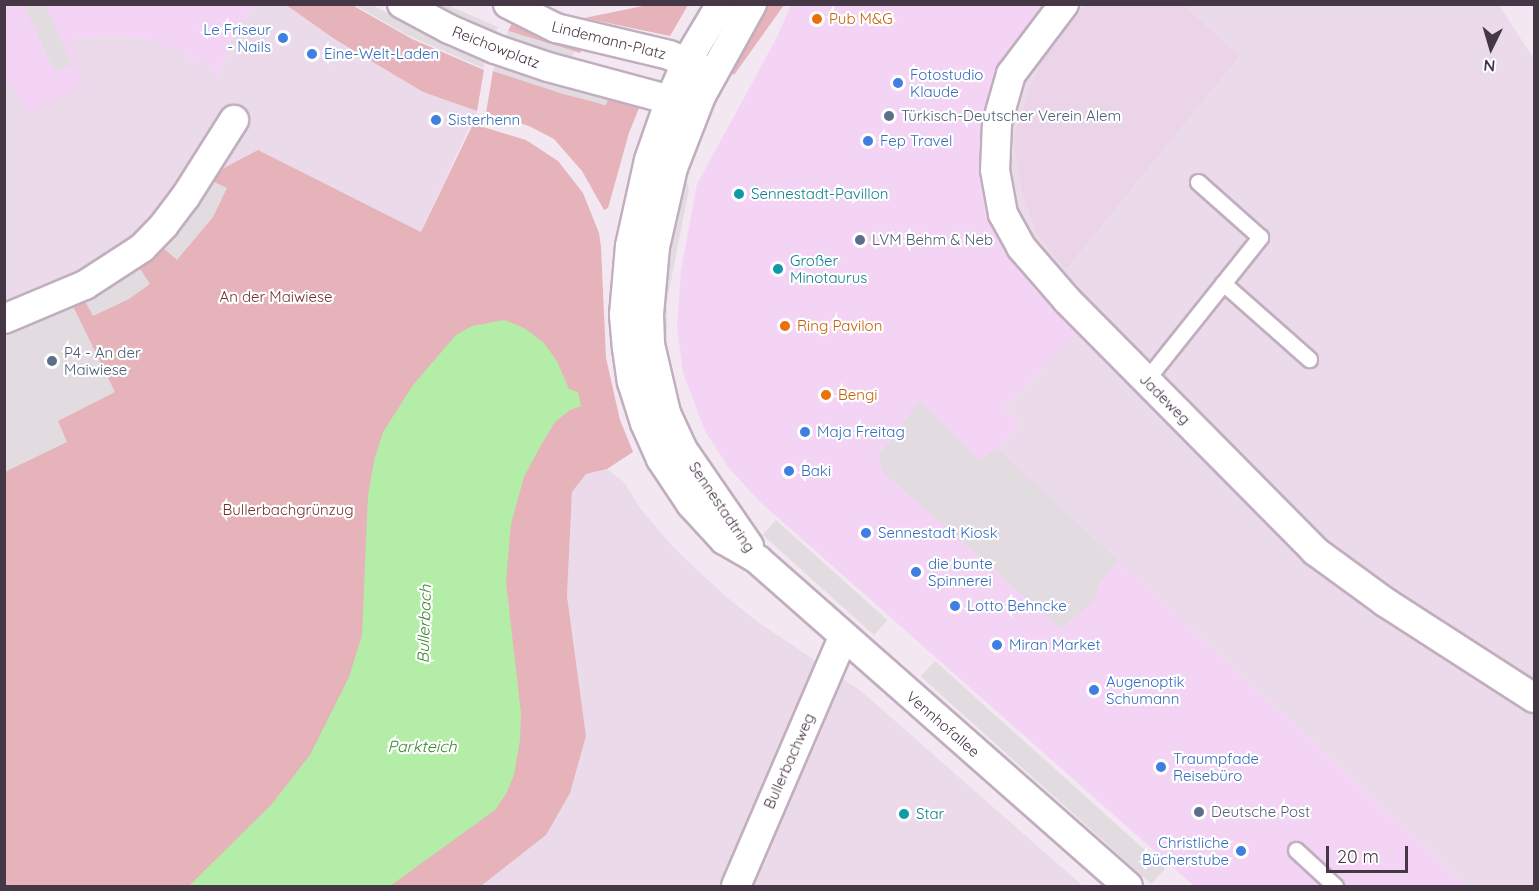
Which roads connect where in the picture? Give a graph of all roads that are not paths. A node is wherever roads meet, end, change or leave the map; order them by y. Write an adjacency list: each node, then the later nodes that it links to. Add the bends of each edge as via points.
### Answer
1 (402, 4): 8 (street, Reichowplatz, via 495,49)
2 (508, 4): 6 (street, Lindemann-Platz, via 556,28)
3 (721, 4): 7 (street, Sennestadtring)
4 (752, 4): 7 (street, Sennestadtring)
5 (1064, 4): 15 (street, Jadeweg, via 1011,74 997,123 995,170 1003,214 1021,247)
6 (611, 41): 7 (street, Lindemann-Platz); 8 (street)
7 (700, 67): 9 (street, Sennestadtring); 16 (street, Sennestadtring, via 663,206 650,284 650,344 666,413 683,450)
8 (595, 81): 9 (street, Reichowplatz)
9 (670, 100): 16 (street, Sennestadtring, via 649,160 630,246 624,315 632,382 661,459 691,504 724,540)
10 (234, 120): 13 (street, via 181,203 142,248 85,285)
11 (1198, 182): 12 (lane, via 1260,237)
12 (1223, 283): 14 (lane); 15 (lane)
13 (4, 319)
14 (1309, 359)
15 (1146, 380): 18 (street, Jadeweg, via 1316,551 1385,602)
16 (758, 560): 17 (street, Vennhofallee)
17 (843, 637): 20 (street, Bullerbachweg); 21 (street, Vennhofallee)
18 (1534, 698)
19 (1296, 850): 22 (lane)
20 (736, 886)
21 (1128, 886)
22 (1335, 886)

